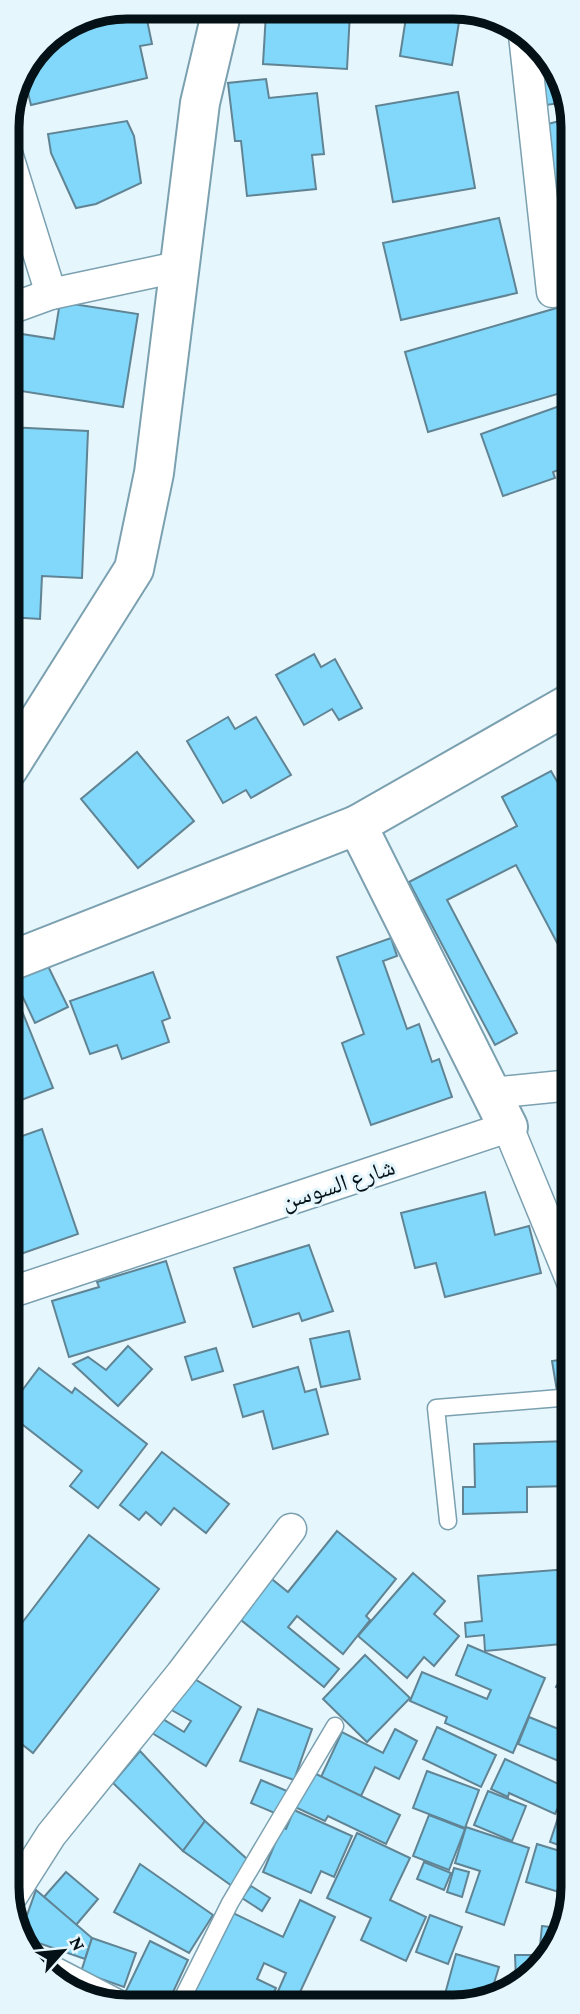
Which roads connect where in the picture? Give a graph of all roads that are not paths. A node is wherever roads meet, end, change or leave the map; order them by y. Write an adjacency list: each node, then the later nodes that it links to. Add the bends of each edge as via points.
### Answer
1 (220, 19): 4 (street, via 200,103)
2 (525, 48): 5 (street)
3 (19, 191): 6 (street)
4 (181, 266): 6 (street); 9 (street, via 154,473 134,569)
5 (552, 292)
6 (51, 294): 7 (street)
7 (19, 306)
8 (561, 709): 10 (street)
9 (19, 752)
10 (357, 825): 11 (street); 13 (street)
11 (19, 958)
12 (561, 1086): 13 (street)
13 (491, 1093): 14 (street)
14 (508, 1127): 15 (street); 16 (street, شارع السوسن)
15 (561, 1255)
16 (19, 1290)
17 (561, 1398): 18 (lane, via 436,1408)
18 (448, 1521)
19 (291, 1529): 21 (street, via 51,1835)
20 (335, 1726): 22 (lane, via 230,1903)
21 (19, 1885)
22 (185, 1995)

